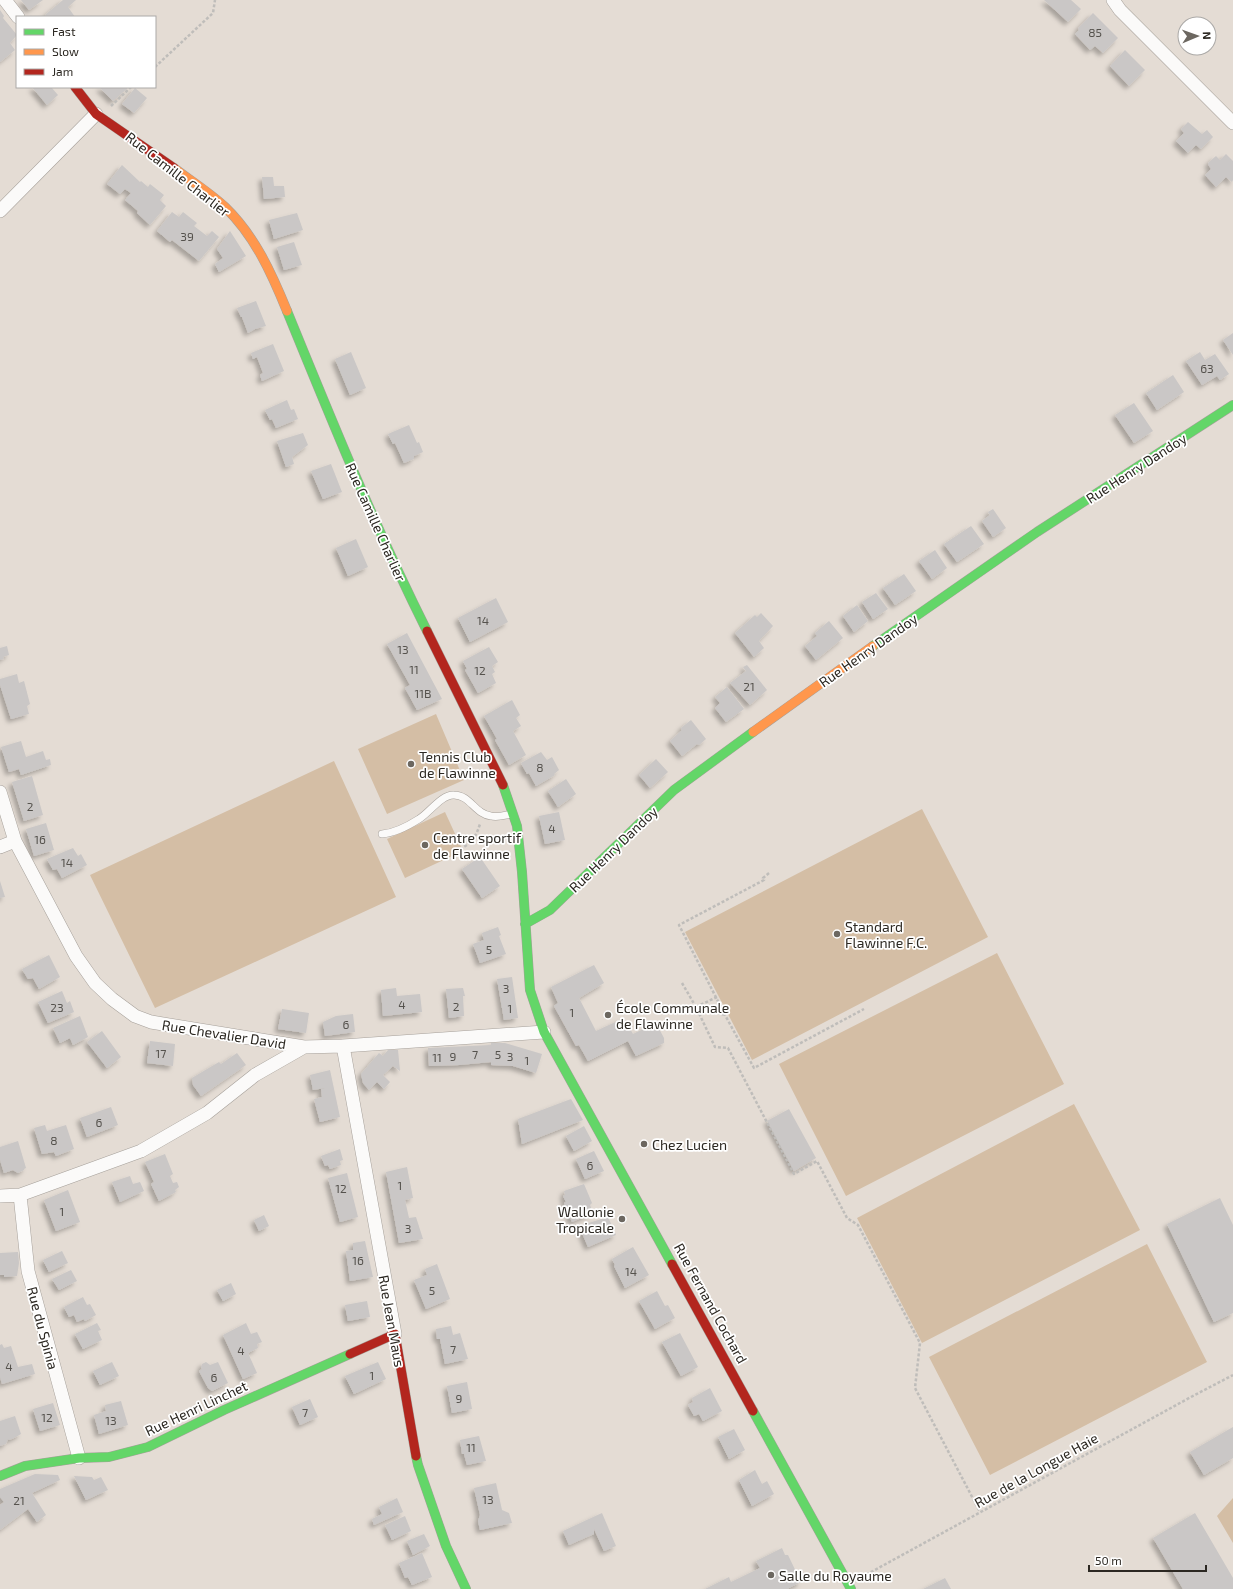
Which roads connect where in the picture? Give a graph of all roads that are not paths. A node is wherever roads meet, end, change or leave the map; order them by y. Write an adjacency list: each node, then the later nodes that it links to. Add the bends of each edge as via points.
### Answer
1 (5, 0): 3 (street)
2 (1113, 0): 6 (street)
3 (17, 16)
4 (76, 88): 5 (street, Rue Camille Charlier)
5 (98, 115): 7 (street); 10 (street, Rue Camille Charlier, via 157,155 225,208 249,235 273,277 395,567 501,778)
6 (1233, 123)
7 (0, 210)
8 (1233, 405): 14 (street, Rue Henry Dandoy, via 1037,532 830,676 674,790 550,910)
9 (0, 792): 12 (street, Rue Chevalier David)
10 (513, 814): 11 (lane, via 499,817 483,814 465,797 454,795 446,797 419,819 391,834); 14 (street, Rue Camille Charlier, via 520,849)
11 (382, 834)
12 (15, 841): 13 (street); 17 (street, Rue Chevalier David, via 76,956 95,984 112,1000 135,1016 151,1022)
13 (0, 847)
14 (525, 924): 15 (street, Rue Camille Charlier, via 530,990)
15 (544, 1032): 16 (street, Rue Chevalier David); 23 (street, Rue Fernand Cochard)
16 (343, 1046): 17 (street, Rue Chevalier David); 20 (street, Rue Jean Maus)
17 (304, 1047): 18 (street, via 255,1075 207,1113 141,1151)
18 (20, 1195): 19 (street); 21 (street, Rue du Spinia, via 28,1271)
19 (0, 1196)
20 (395, 1334): 21 (street, Rue Henri Linchet, via 224,1410 148,1447 109,1458); 24 (street, Rue Jean Maus, via 418,1465 446,1546)
21 (79, 1458): 22 (street, Rue Henri Linchet, via 25,1466)
22 (0, 1476)
23 (850, 1587)
24 (466, 1589)

